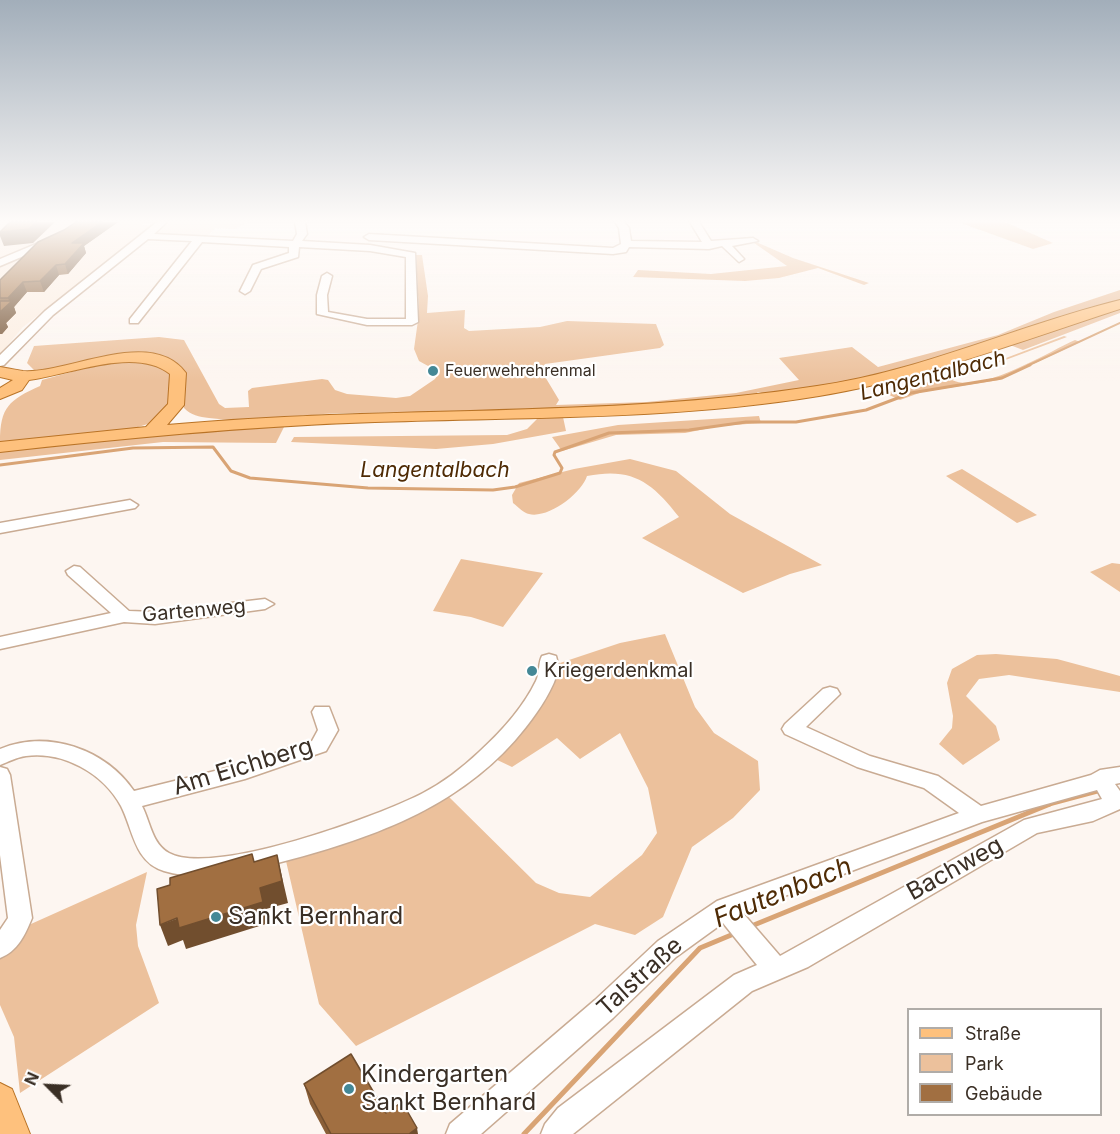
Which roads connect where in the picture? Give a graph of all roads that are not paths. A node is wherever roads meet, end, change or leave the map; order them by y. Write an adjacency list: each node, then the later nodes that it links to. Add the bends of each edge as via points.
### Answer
1 (96, 275): 9 (street, via 27,334 12,353)
2 (171, 275): 8 (street)
3 (253, 275): 6 (street)
4 (411, 275): 5 (street, via 412,322 367,322 323,314)
5 (327, 276)
6 (245, 291)
7 (1120, 304): 11 (main road, via 956,359 819,391 646,410)
8 (134, 321)
9 (6, 382): 10 (main road, via 125,358 165,363 178,373)
10 (178, 409): 11 (main road, via 195,418); 12 (main road)
11 (240, 424): 12 (main road)
12 (160, 430): 13 (main road)
13 (7, 446)
14 (130, 505): 15 (street)
15 (0, 528)
16 (74, 571): 18 (street, Gartenweg)
17 (265, 604): 18 (street, Gartenweg, via 155,618)
18 (124, 616): 19 (street, Gartenweg)
19 (0, 643)
20 (549, 660): 26 (street, via 550,674 532,704 483,762 432,798 334,840 220,865 175,865 150,851)
21 (830, 694): 27 (street, via 792,729 864,762 931,782)
22 (322, 712): 26 (street, Am Eichberg, via 329,725 327,739 319,746 244,771)
23 (0, 757): 26 (street, via 24,748 58,750 93,762)
24 (0, 775): 29 (street, via 20,918 14,932)
25 (1111, 782): 27 (street, Talstraße); 30 (street, Bachweg, via 1116,802 1093,812 1032,826 799,959)
26 (129, 801)
27 (978, 815): 28 (street, Talstraße)
28 (725, 908): 30 (street); 33 (street, Talstraße, via 667,949 604,1010)
29 (0, 947)
30 (775, 968): 34 (street, Bachweg, via 743,983 568,1118)
31 (0, 1101): 32 (main road)
32 (12, 1134)
33 (460, 1134)
34 (555, 1134)

